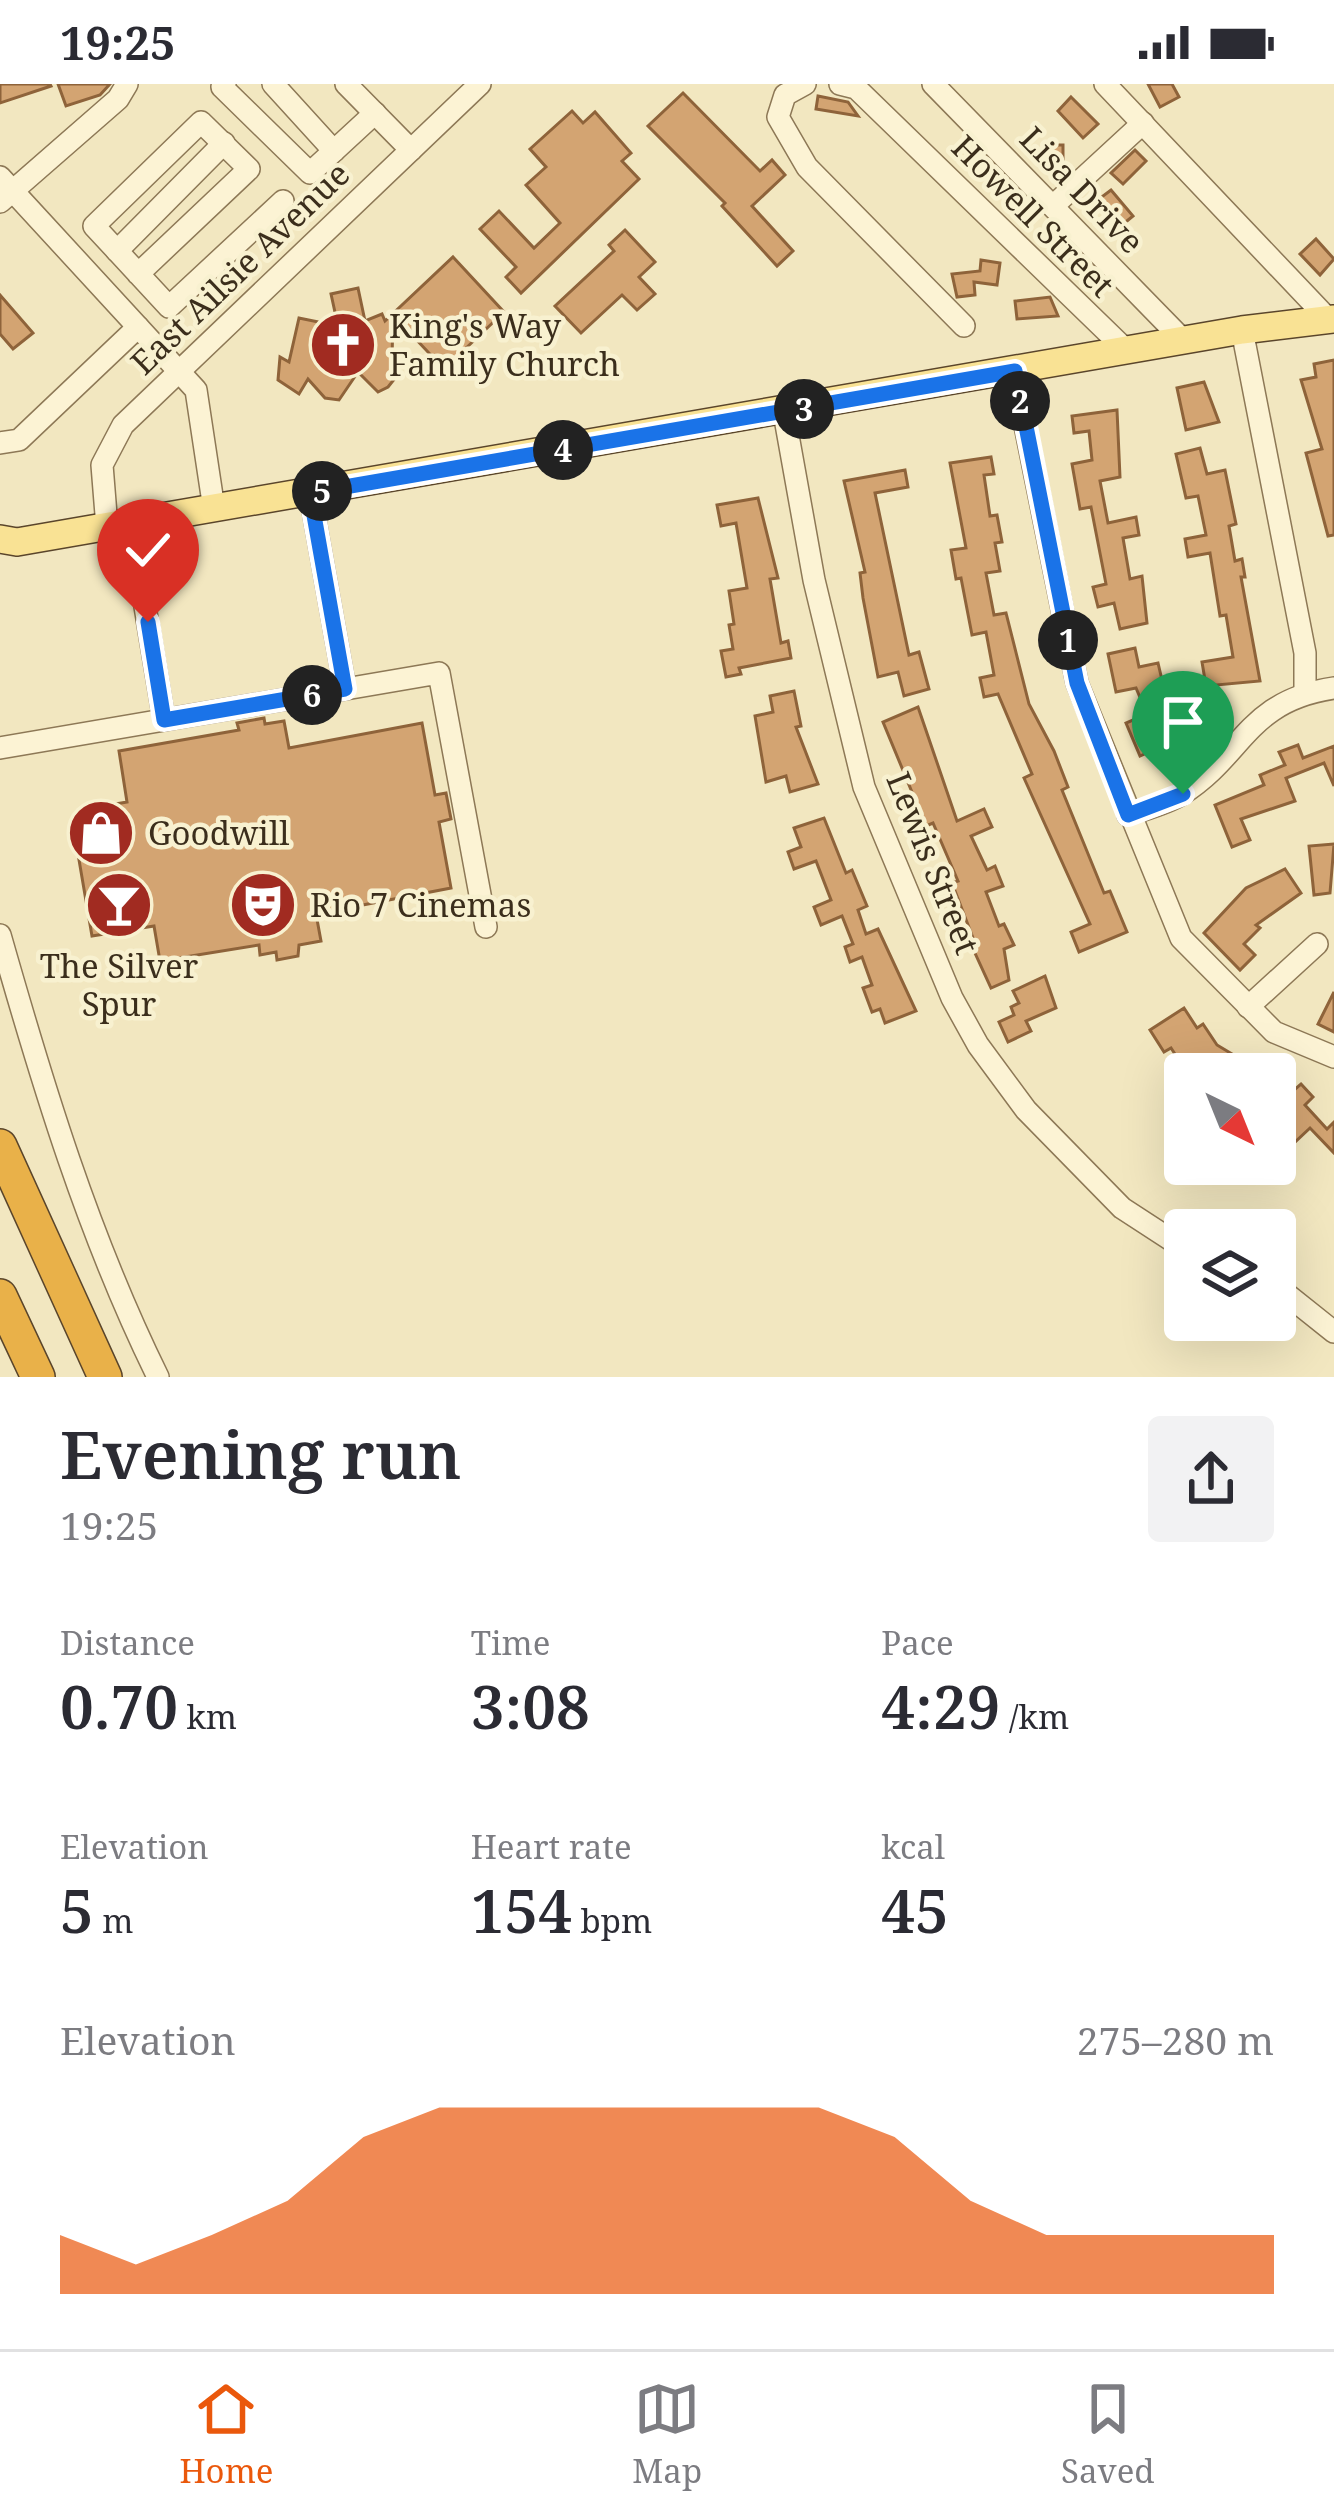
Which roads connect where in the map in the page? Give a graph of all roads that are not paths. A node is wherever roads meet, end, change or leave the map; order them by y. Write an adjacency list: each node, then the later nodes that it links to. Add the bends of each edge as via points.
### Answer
1 (127, 84): 16 (street)
2 (225, 84): 12 (street)
3 (273, 84): 15 (street)
4 (346, 84): 10 (street)
5 (480, 84): 14 (street, East Ailsie Avenue)
6 (805, 84): 22 (street, via 785,95 778,117 807,167)
7 (840, 84): 26 (street, Howell Street, via 856,88)
8 (933, 84): 18 (street, Lisa Drive)
9 (1106, 84): 11 (street)
10 (375, 113): 14 (street); 15 (street)
11 (1143, 123): 18 (street); 21 (street)
12 (262, 127): 13 (street); 15 (street, via 310,173)
13 (229, 149): 19 (street); 19 (street, via 201,122 94,226); 20 (street, via 249,169)
14 (411, 150): 27 (street, East Ailsie Avenue)
15 (334, 151)
16 (4, 189): 23 (street)
17 (283, 200): 20 (street, via 169,307)
18 (1053, 206): 25 (street, Lisa Drive)
19 (117, 251): 20 (street)
20 (138, 274)
21 (1332, 320): 24 (main road)
22 (964, 326)
23 (138, 327): 27 (street); 30 (street, via 19,440)
24 (1242, 330): 25 (main road); 37 (street, via 1306,653)
25 (1184, 341): 26 (main road)
26 (1126, 351): 28 (main road)
27 (179, 371): 32 (street, via 196,390); 33 (street, East Ailsie Avenue, via 107,447 102,465)
28 (1015, 371): 29 (main road); 40 (street, via 1077,683)
29 (784, 413): 31 (main road); 47 (street, Lewis Street, via 864,787 952,998 1026,1109 1122,1208)
30 (0, 443)
31 (310, 493): 32 (main road); 36 (street)
32 (214, 509): 33 (main road)
33 (119, 525): 34 (main road); 38 (street, East Ailsie Avenue)
34 (6, 544)
35 (1334, 688): 37 (street)
36 (345, 689): 38 (street); 41 (street, via 440,673)
37 (1305, 692): 40 (street, via 1268,709 1183,794)
38 (164, 720): 39 (street)
39 (0, 748)
40 (1128, 815): 44 (street, via 1181,938)
41 (485, 927)
42 (0, 934): 53 (street, via 54,1123 121,1303)
43 (1317, 944): 44 (street)
44 (1248, 1007): 45 (street, via 1274,1032)
45 (1334, 1057)
46 (0, 1146): 52 (highway)
47 (1164, 1235)
48 (0, 1297): 51 (highway)
49 (1296, 1302): 50 (street)
50 (1334, 1332)
51 (38, 1377)
52 (105, 1377)
53 (158, 1377)

